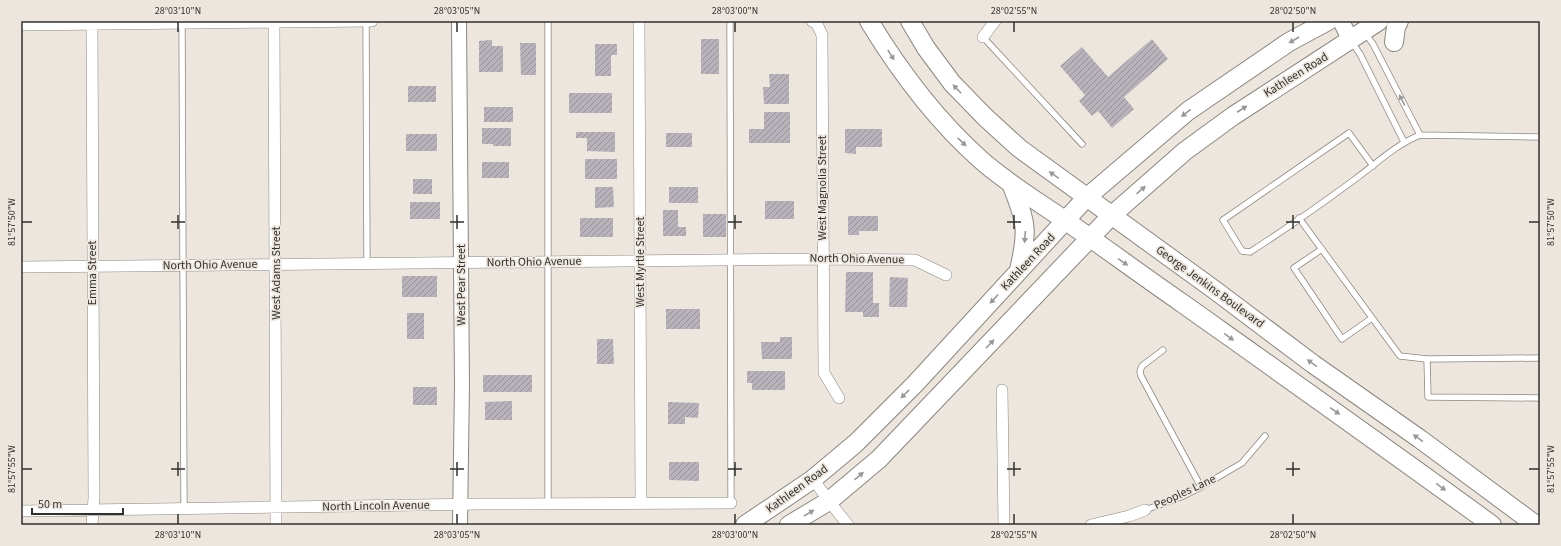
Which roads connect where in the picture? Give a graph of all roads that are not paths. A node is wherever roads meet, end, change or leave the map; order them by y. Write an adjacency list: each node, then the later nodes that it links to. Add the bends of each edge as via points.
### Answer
1 (274, 21): 2 (street); 15 (street); 40 (street, West Adams Street)
2 (366, 21): 3 (street); 39 (lane)
3 (372, 21)
4 (459, 21): 38 (street, West Pear Street)
5 (548, 21): 37 (lane)
6 (639, 21): 36 (street, West Myrtle Street)
7 (730, 21): 34 (lane)
8 (869, 21): 27 (main road, one-way to 27, via 926,103 956,136)
9 (910, 21): 28 (main road, George Jenkins Boulevard, one-way to 9, via 1018,148 985,117 952,83)
10 (994, 21): 20 (street)
11 (1328, 21): 28 (main road, Kathleen Road, one-way to 28, via 1290,42 1188,111)
12 (1341, 21): 19 (main road)
13 (1379, 21): 19 (main road, Kathleen Road)
14 (1399, 21): 21 (main road)
15 (182, 22): 17 (street); 41 (lane)
16 (814, 22): 35 (street, West Magnolia Street, via 822,35)
17 (92, 23): 18 (street); 43 (street, Emma Street)
18 (21, 25)
19 (1358, 30): 22 (lane, one-way to 19, via 1373,44); 24 (lane, via 1360,54); 29 (main road, Kathleen Road, one-way to 19, via 1185,151)
20 (983, 36): 25 (lane)
21 (1394, 42)
22 (1420, 135): 23 (lane); 24 (lane)
23 (1540, 137)
24 (1404, 142): 26 (lane)
25 (1082, 144)
26 (1373, 166): 30 (lane); 30 (lane, via 1350,133 1223,220 1242,251 1250,252)
27 (1012, 186): 31 (main road); 44 (main road, one-way to 44, via 1026,226)
28 (1086, 198): 29 (main road, George Jenkins Boulevard); 31 (main road, Kathleen Road)
29 (1112, 216): 32 (main road, Kathleen Road); 75 (main road, George Jenkins Boulevard, one-way to 29)
30 (1299, 218): 33 (lane)
31 (1066, 221): 32 (main road); 44 (main road, Kathleen Road)
32 (1091, 239): 56 (main road, Kathleen Road, one-way to 32, via 879,459); 74 (main road, one-way to 74, via 1371,436)
33 (1322, 249): 46 (lane); 46 (lane, via 1294,268 1342,339)
34 (731, 259): 35 (street, North Ohio Avenue); 36 (street, North Ohio Avenue); 58 (lane)
35 (822, 259): 45 (street, North Ohio Avenue, via 915,260); 51 (street, West Magnolia Street, via 824,373)
36 (640, 260): 37 (street, North Ohio Avenue); 57 (street, West Myrtle Street)
37 (548, 261): 38 (street, North Ohio Avenue); 59 (lane)
38 (461, 263): 39 (street, North Ohio Avenue); 60 (street, West Pear Street)
39 (367, 264): 40 (street, North Ohio Avenue)
40 (276, 265): 41 (street, North Ohio Avenue); 61 (street, West Adams Street)
41 (184, 266): 43 (street, North Ohio Avenue); 62 (lane)
42 (21, 267): 43 (street, North Ohio Avenue)
43 (92, 267): 63 (street, Emma Street)
44 (1019, 271): 54 (main road, Kathleen Road, one-way to 54, via 915,384 856,443)
45 (946, 275)
46 (1372, 318): 49 (lane, via 1400,356)
47 (1163, 350): 55 (lane, via 1142,366 1141,376)
48 (1540, 358): 49 (lane)
49 (1427, 359): 52 (lane, via 1428,397)
50 (1002, 390): 72 (street)
51 (838, 398)
52 (1540, 398)
53 (1265, 436): 55 (lane, Peoples Lane, via 1242,463)
54 (813, 479): 56 (street); 69 (main road, Kathleen Road)
55 (1201, 487): 64 (lane, Peoples Lane)
56 (829, 501): 70 (main road, Kathleen Road, one-way to 56); 71 (street)
57 (641, 503): 58 (street, North Lincoln Avenue); 59 (street, North Lincoln Avenue)
58 (731, 503)
59 (548, 504): 60 (street, North Lincoln Avenue)
60 (460, 505): 61 (street, North Lincoln Avenue); 68 (street, West Pear Street)
61 (276, 508): 62 (street, North Lincoln Avenue); 67 (street, West Adams Street)
62 (184, 509): 63 (street, North Lincoln Avenue)
63 (94, 510): 65 (street, North Lincoln Avenue); 66 (street, Emma Street)
64 (1145, 510): 73 (street, Peoples Lane)
65 (21, 511)
66 (92, 525)
67 (276, 525)
68 (460, 525)
69 (745, 525)
70 (789, 525)
71 (848, 525)
72 (1004, 525)
73 (1091, 525)
74 (1492, 525)
75 (1536, 525)

